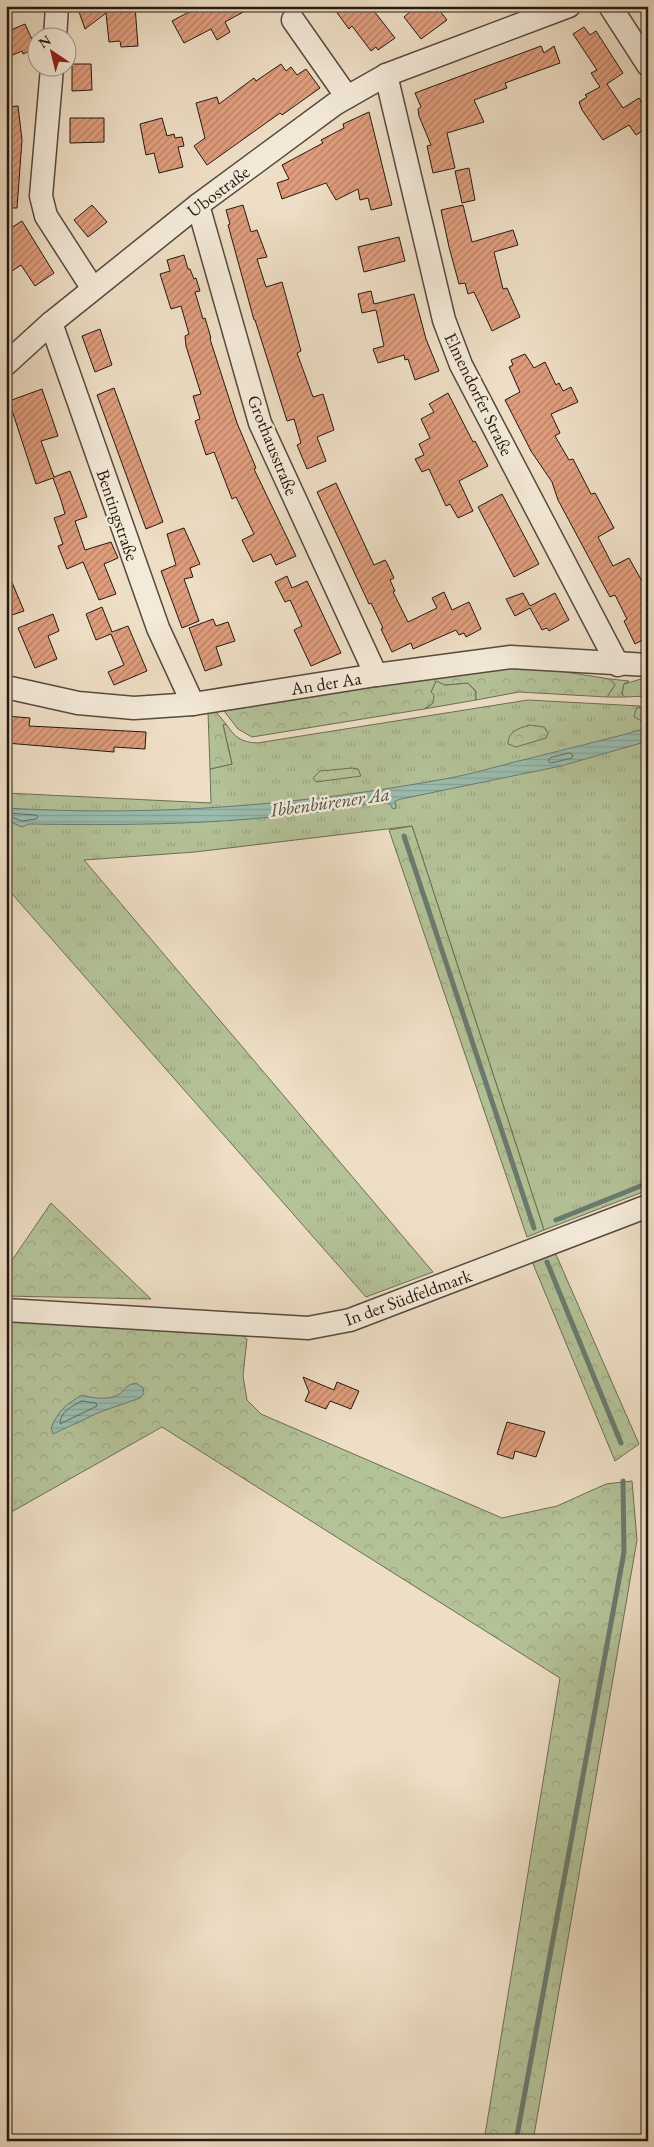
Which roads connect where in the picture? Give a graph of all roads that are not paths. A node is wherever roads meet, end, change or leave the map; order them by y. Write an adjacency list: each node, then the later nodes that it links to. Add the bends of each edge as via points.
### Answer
1 (57, 6): 5 (street)
2 (569, 6): 7 (street, Ubostraße)
3 (610, 6): 6 (street)
4 (293, 20): 9 (street)
5 (55, 28)
6 (648, 65)
7 (386, 75): 9 (street, Ubostraße); 14 (street, Elmendorfer Straße, via 444,320 458,356)
8 (51, 78): 11 (street, via 41,196 46,216)
9 (347, 98): 10 (street, Ubostraße)
10 (198, 204): 11 (street, Ubostraße); 16 (street, Grothausstraße, via 260,422)
11 (93, 289): 12 (street, Ubostraße)
12 (51, 323): 13 (street, Ubostraße); 18 (street, Bentingstraße, via 158,628)
13 (6, 364)
14 (618, 665): 15 (street, An der Aa); 16 (street, An der Aa, via 512,657)
15 (648, 665)
16 (376, 675): 18 (street, An der Aa)
17 (6, 687): 18 (street, An der Aa, via 78,703 134,708)
18 (192, 704)
19 (648, 1206): 20 (street, In der Südfeldmark, via 350,1320 308,1328)
20 (6, 1310)

